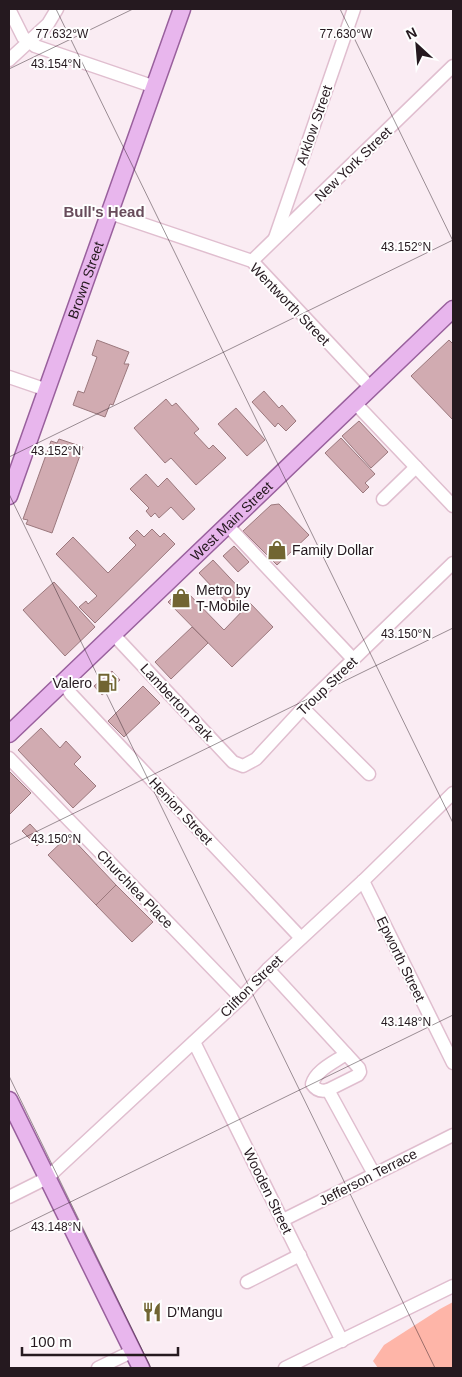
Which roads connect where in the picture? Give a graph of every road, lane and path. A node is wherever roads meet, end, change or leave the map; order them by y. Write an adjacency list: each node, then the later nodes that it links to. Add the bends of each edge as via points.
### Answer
1 (9, 9): 5 (street)
2 (56, 9): 5 (street, via 50,21)
3 (182, 9): 8 (main road, Brown Street)
4 (354, 9): 10 (street, Arklow Street)
5 (28, 42): 6 (street); 8 (street)
6 (9, 60)
7 (453, 66): 10 (street, New York Street)
8 (155, 87): 9 (main road, Brown Street)
9 (110, 213): 11 (street, Wentworth Street); 15 (main road, Brown Street)
10 (274, 240): 11 (street, New York Street)
11 (252, 261): 14 (street, Wentworth Street)
12 (453, 309): 14 (main road, West Main Street)
13 (9, 377): 15 (street)
14 (371, 388): 16 (main road, West Main Street)
15 (47, 390): 18 (main road, Brown Street)
16 (355, 403): 17 (street); 21 (main road, West Main Street)
17 (416, 467): 19 (street); 20 (street)
18 (9, 496)
19 (383, 499)
20 (453, 506)
21 (226, 525): 23 (main road, West Main Street); 24 (street)
22 (453, 563): 24 (street, Troup Street)
23 (113, 634): 25 (main road, West Main Street); 29 (street, Lamberton Park, via 233,762)
24 (353, 659): 26 (street, Troup Street)
25 (62, 682): 27 (main road, West Main Street); 33 (street, Henion Street)
26 (303, 708): 29 (street, Troup Street, via 256,759); 30 (street)
27 (9, 734)
28 (9, 758): 35 (street, Churchlea Place)
29 (244, 766)
30 (369, 774)
31 (453, 793): 32 (street, Clifton Street)
32 (362, 881): 33 (street, Clifton Street); 38 (street, Epworth Street)
33 (301, 938): 34 (street, Clifton Street)
34 (268, 969): 35 (street, Clifton Street); 37 (street)
35 (241, 998): 36 (street, Clifton Street)
36 (194, 1042): 43 (street, Clifton Street); 45 (street, Wooden Street)
37 (346, 1054): 39 (street, via 360,1072); 39 (street, via 314,1078 312,1084 315,1088 324,1092)
38 (453, 1062)
39 (328, 1090): 42 (street)
40 (9, 1100): 43 (main road)
41 (453, 1135): 42 (street, Jefferson Terrace)
42 (374, 1174): 45 (street, Jefferson Terrace)
43 (47, 1178): 44 (street, Clifton Street); 50 (main road)
44 (9, 1197)
45 (283, 1220): 46 (street, Wooden Street)
46 (300, 1255): 47 (street); 49 (street, Wooden Street)
47 (247, 1282)
48 (453, 1286): 49 (street)
49 (342, 1341): 53 (street)
50 (133, 1352): 51 (street); 52 (main road)
51 (98, 1368)
52 (142, 1368)
53 (285, 1368)

